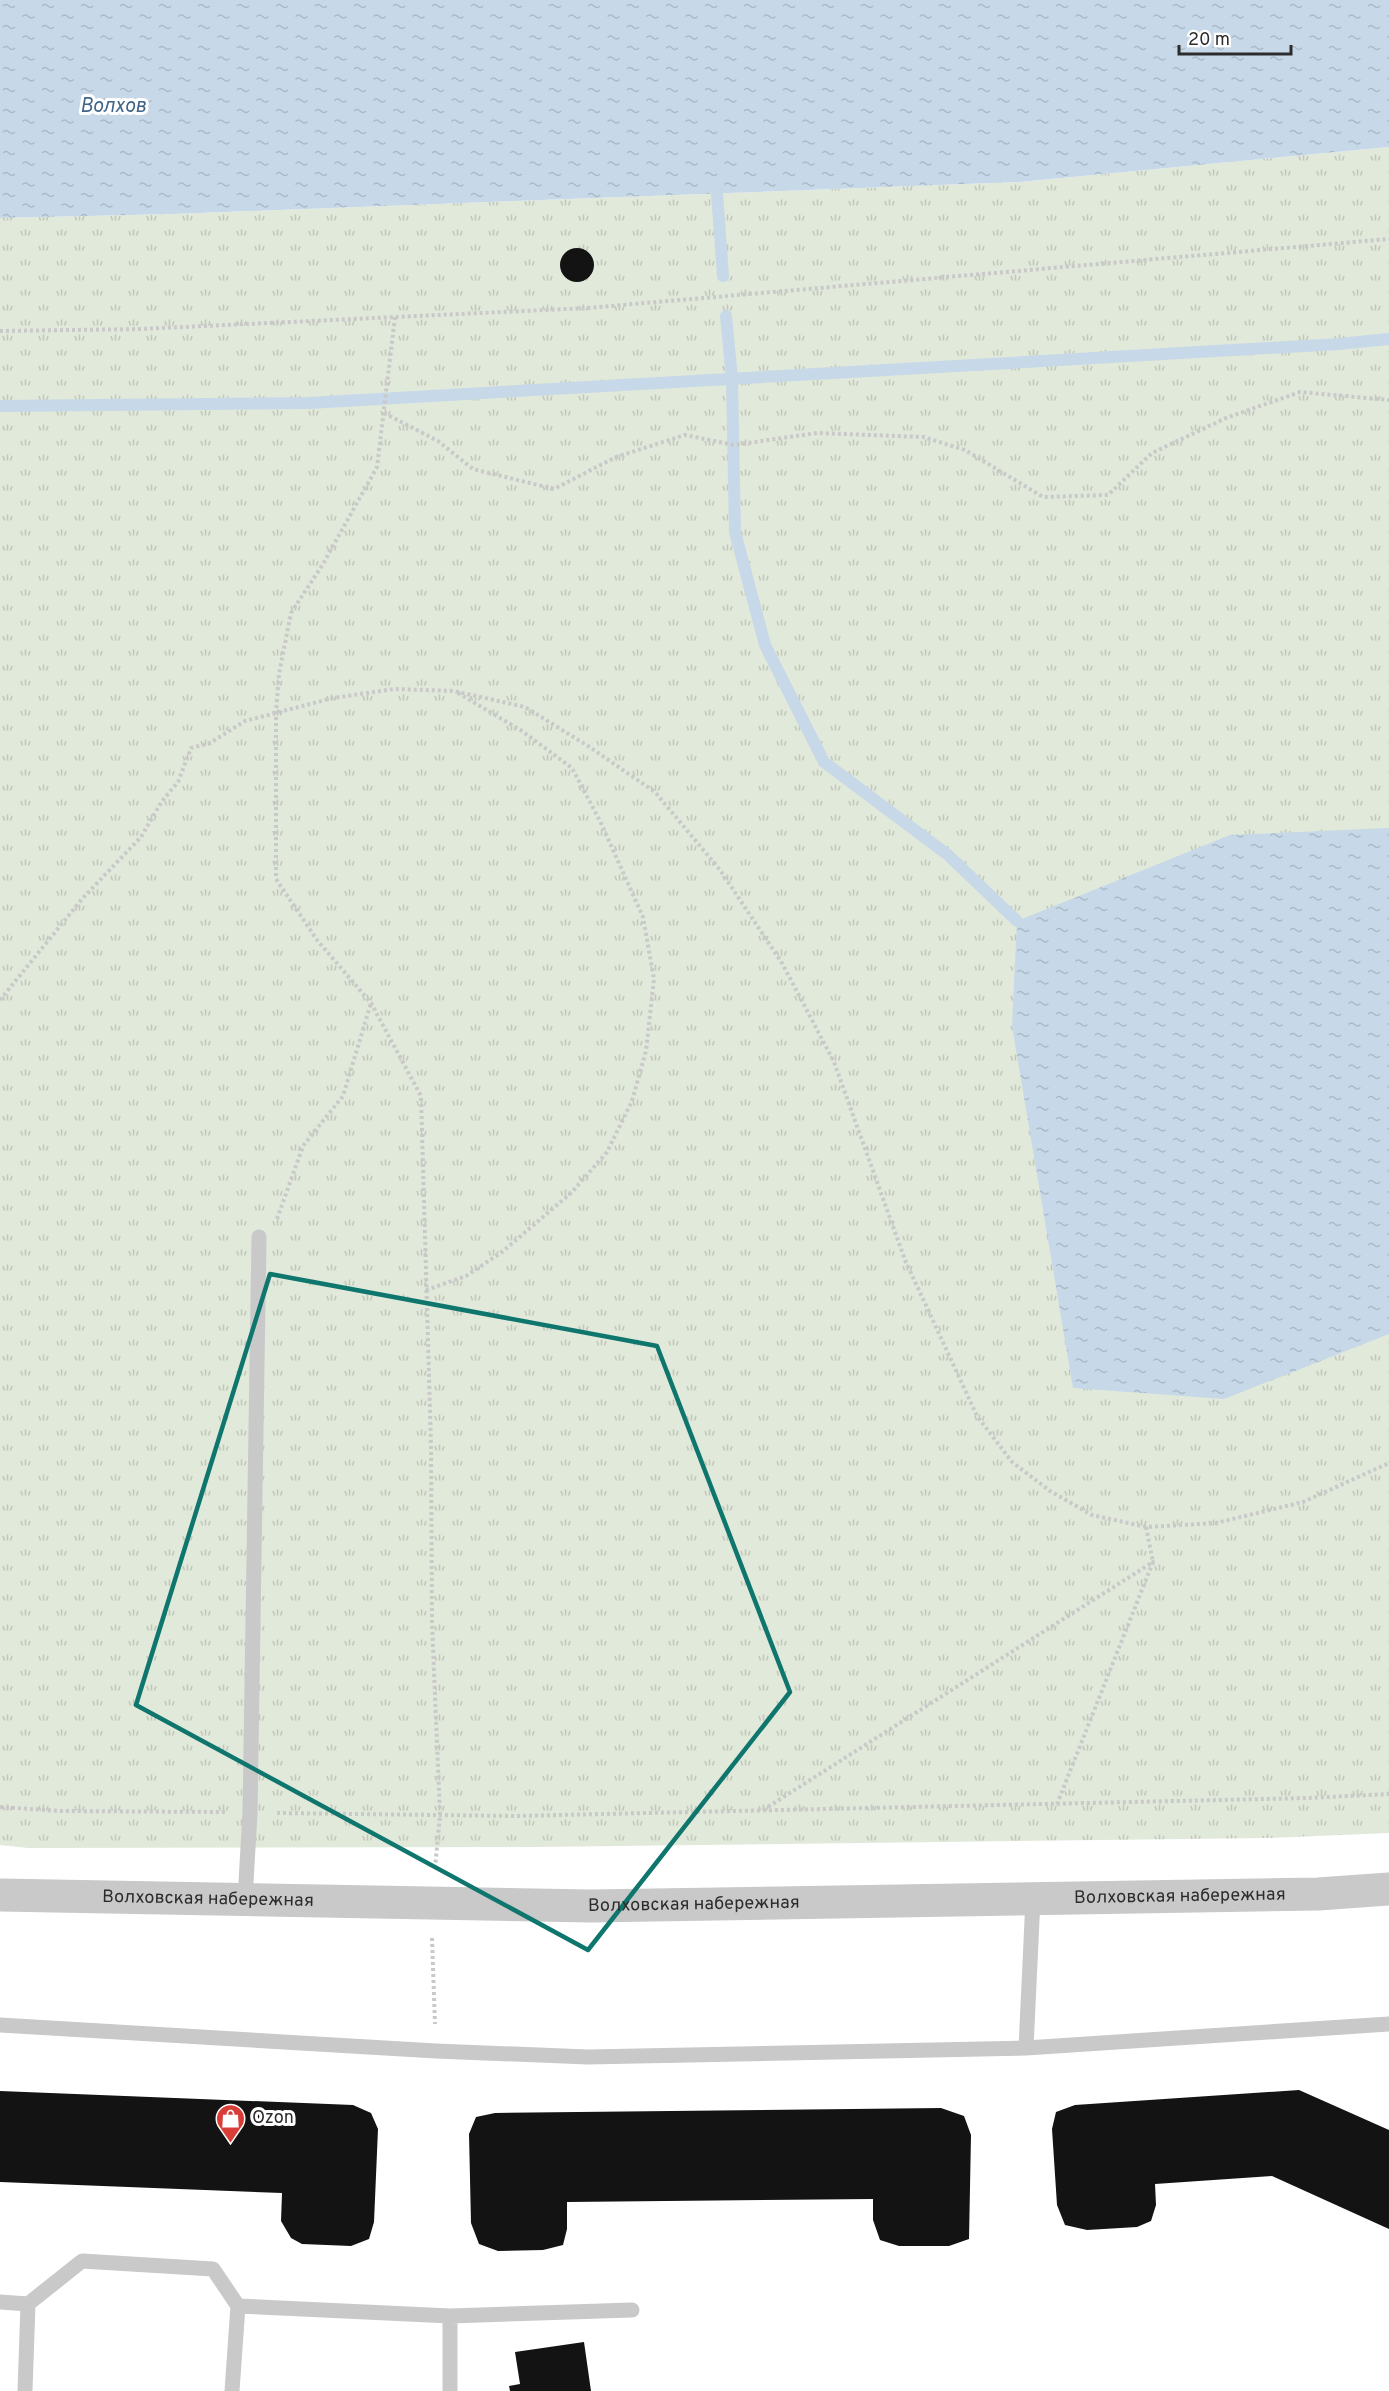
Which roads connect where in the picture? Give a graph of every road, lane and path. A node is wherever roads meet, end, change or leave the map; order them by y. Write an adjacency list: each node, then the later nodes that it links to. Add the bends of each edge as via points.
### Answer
1 (1389, 239): 2 (path, via 587,308)
2 (395, 317): 3 (path); 5 (path)
3 (0, 331)
4 (1389, 400): 5 (path, via 1300,392 1226,418 1152,453 1108,495 1043,497 965,450 923,437 817,433 732,445 685,435 616,458 554,489 473,469 438,441)
5 (383, 413): 7 (path, via 377,467 291,613)
6 (454, 691): 7 (path, via 394,689 333,698); 12 (path, via 522,731 572,768 643,917 654,979 646,1051 632,1101 607,1152 571,1193 501,1252 466,1276); 14 (path, via 525,707 598,753 655,792 720,870 782,963 834,1062 905,1260 977,1416 1012,1462 1050,1491 1092,1515)
7 (276, 713): 8 (path, via 245,721 210,743 191,748 178,782 141,837 82,899); 9 (path, via 276,879 317,940)
8 (0, 1000)
9 (371, 1003): 10 (path, via 343,1096 303,1146); 12 (path, via 421,1096)
10 (274, 1229)
11 (259, 1237): 20 (lane)
12 (426, 1290): 21 (path)
13 (1389, 1463): 14 (path, via 1303,1502 1216,1523)
14 (1146, 1527): 15 (path)
15 (1153, 1562): 17 (path); 19 (path)
16 (1389, 1794): 17 (path)
17 (1057, 1804): 19 (path)
18 (0, 1807): 20 (path)
19 (763, 1810): 21 (path)
20 (250, 1813): 21 (path); 24 (lane)
21 (440, 1815): 26 (path)
22 (1389, 1889): 25 (street, Волховская набережная, via 1318,1894)
23 (0, 1895): 24 (street, Волховская набережная)
24 (245, 1899): 26 (street, Волховская набережная)
25 (1033, 1899): 26 (street, Волховская набережная, via 591,1906); 29 (lane)
26 (431, 1903): 30 (path)
27 (1389, 2024): 29 (lane)
28 (0, 2025): 30 (lane)
29 (1026, 2048): 30 (lane, via 588,2057)
30 (436, 2051)
31 (0, 2302): 32 (lane)
32 (28, 2304): 33 (lane, via 82,2261 213,2269); 36 (lane)
33 (238, 2306): 35 (lane); 37 (lane)
34 (632, 2310): 35 (lane)
35 (450, 2316): 38 (lane)
36 (25, 2391)
37 (232, 2391)
38 (450, 2391)

